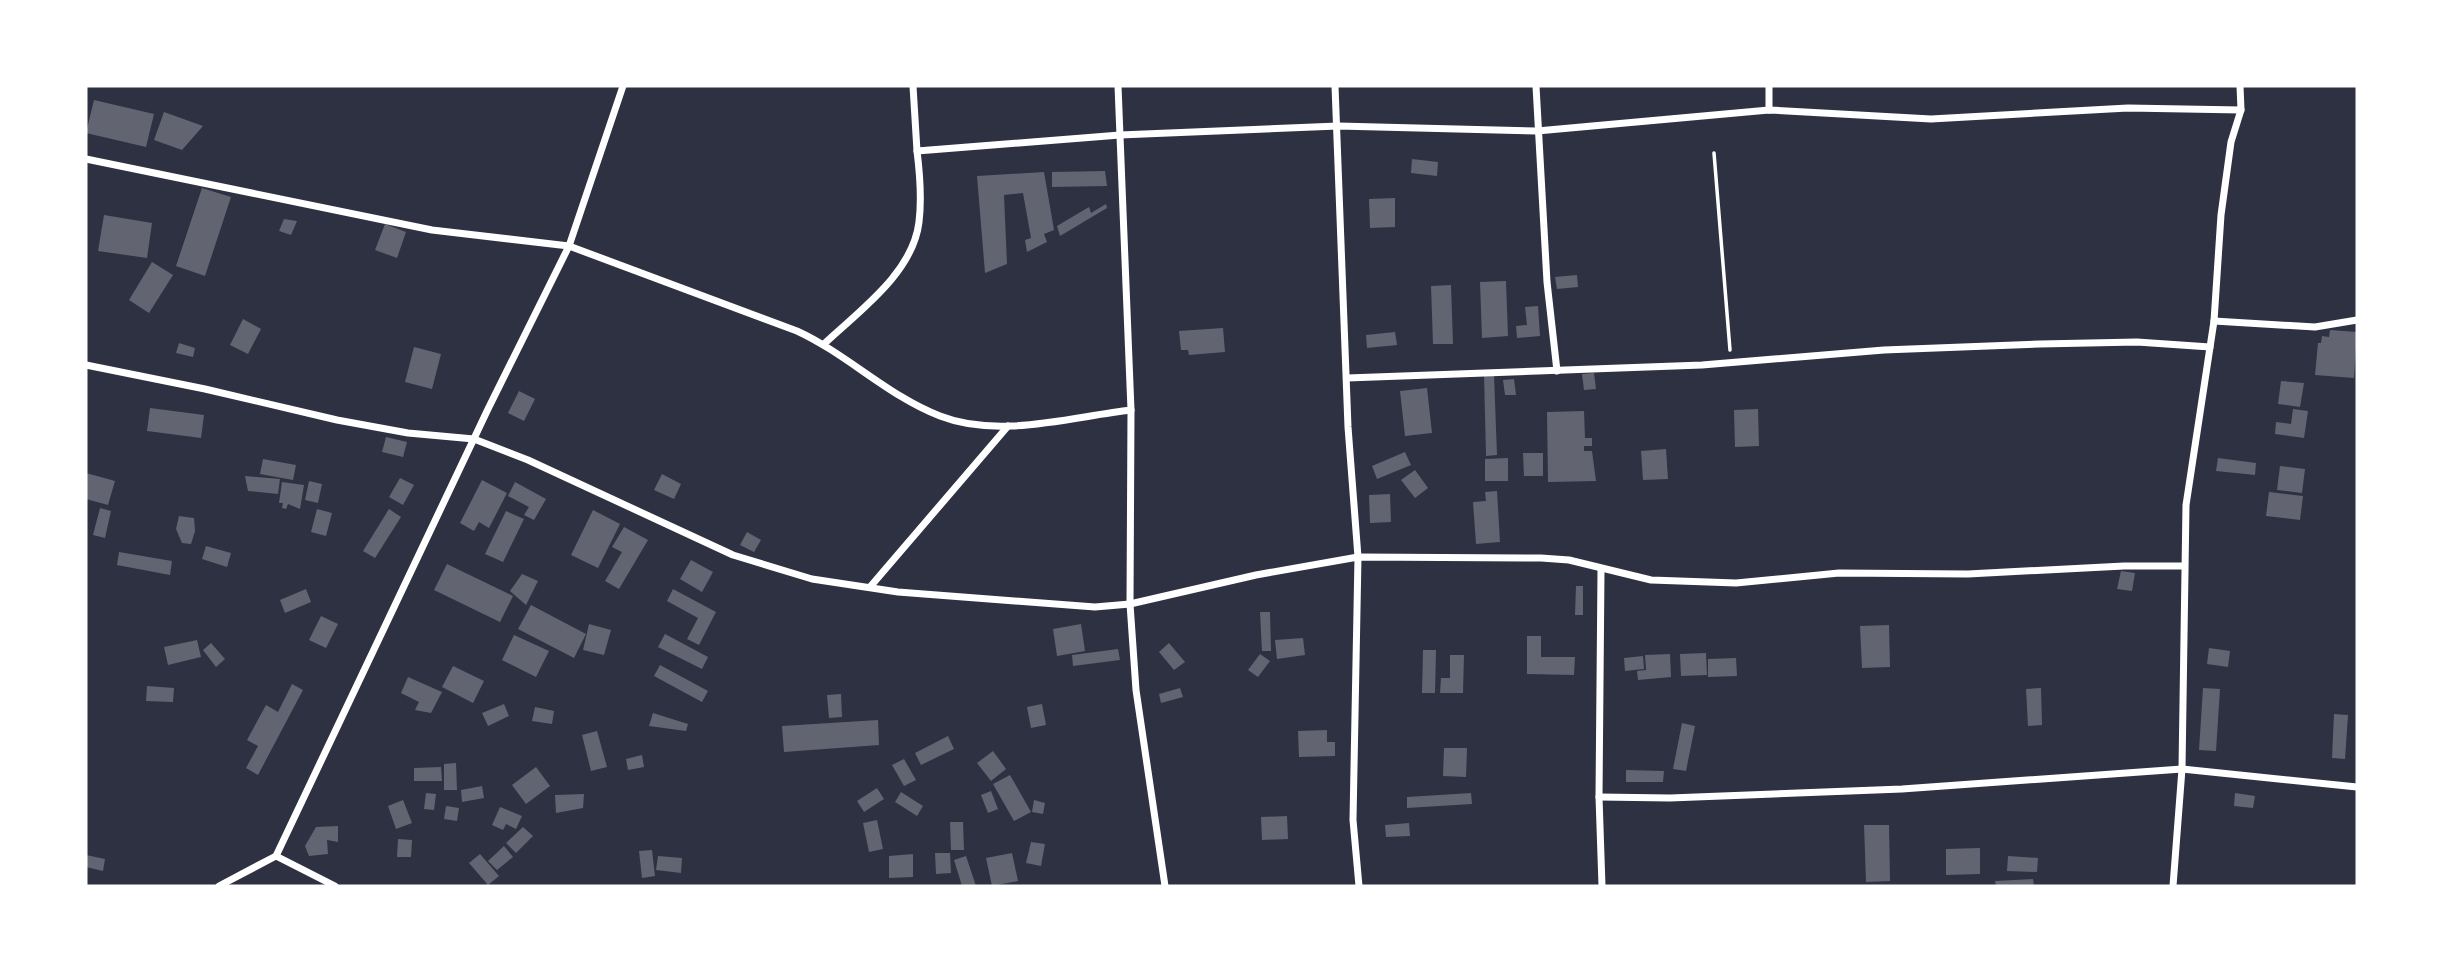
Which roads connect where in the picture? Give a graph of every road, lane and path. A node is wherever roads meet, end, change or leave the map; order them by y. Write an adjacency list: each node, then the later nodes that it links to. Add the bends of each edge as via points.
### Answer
1 (623, 86): 16 (street)
2 (913, 86): 13 (street)
3 (1118, 86): 12 (street)
4 (1335, 86): 10 (street)
5 (1536, 86): 11 (street)
6 (1769, 86): 8 (street)
7 (2240, 86): 9 (street)
8 (1769, 110): 9 (street, via 1931,119 2128,108); 11 (street)
9 (2241, 110): 18 (street, via 2231,142 2221,215)
10 (1338, 126): 11 (street); 12 (street); 24 (street)
11 (1537, 131): 23 (street)
12 (1120, 135): 13 (street); 25 (street)
13 (918, 151): 19 (street, via 919,224 910,253 886,285)
14 (1714, 153): 21 (path)
15 (86, 159): 16 (street, via 432,230)
16 (569, 246): 19 (street); 27 (street)
17 (2357, 320): 18 (street, via 2315,327)
18 (2214, 321): 20 (street)
19 (824, 344): 26 (street, via 938,415 992,428)
20 (2210, 347): 21 (street, via 2137,342 2040,344 1884,350); 29 (street, via 2191,457)
21 (1731, 363): 23 (street)
22 (86, 365): 27 (street, via 337,420)
23 (1557, 371): 24 (street)
24 (1347, 378): 28 (street)
25 (1131, 410): 26 (street); 32 (street)
26 (1009, 425): 31 (street)
27 (474, 439): 31 (street, via 733,555 812,579); 36 (street)
28 (1357, 557): 30 (street, via 1541,558 1569,560); 32 (street); 40 (street, via 1353,820)
29 (2183, 566): 30 (street, via 1968,574 1839,573 1736,583 1651,580); 33 (street)
30 (1601, 570): 35 (street)
31 (870, 587): 32 (street, via 1094,607)
32 (1130, 604): 39 (street, via 1136,690)
33 (2182, 769): 34 (street); 35 (street, via 1902,789); 42 (street)
34 (2357, 787)
35 (1599, 797): 41 (street)
36 (276, 856): 37 (street); 38 (street)
37 (219, 886)
38 (335, 886)
39 (1165, 886)
40 (1359, 886)
41 (1602, 886)
42 (2173, 886)

